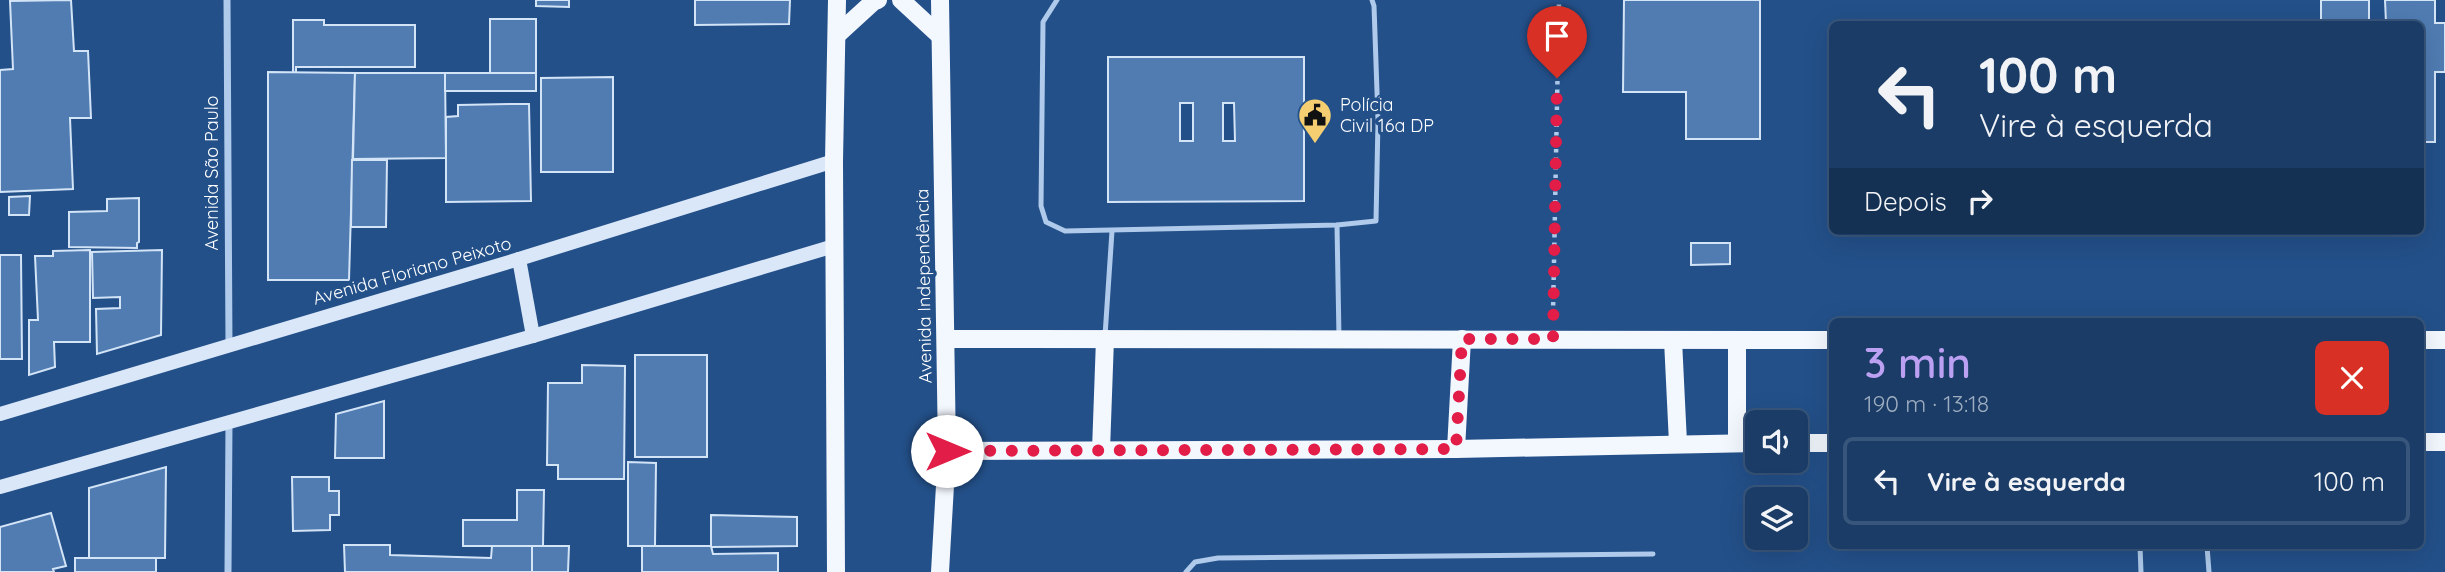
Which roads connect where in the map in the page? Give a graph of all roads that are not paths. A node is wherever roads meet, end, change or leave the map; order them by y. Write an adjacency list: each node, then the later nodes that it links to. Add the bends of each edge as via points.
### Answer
1 (227, 0): 25 (street, Avenida São Paulo)
2 (837, 0): 8 (main road)
3 (878, 0): 8 (main road)
4 (901, 0): 9 (main road)
5 (940, 0): 9 (main road, Avenida Independência)
6 (1057, 0): 12 (lane, via 1043,22 1041,206 1046,222 1065,231)
7 (1372, 0): 11 (lane, via 1378,120 1376,221)
8 (838, 34): 10 (main road)
9 (940, 36): 16 (main road, Avenida Independência)
10 (834, 161): 13 (main road); 14 (street, Avenida Floriano Peixoto)
11 (1337, 225): 12 (lane); 18 (lane)
12 (1112, 231): 17 (lane)
13 (834, 246): 15 (street); 43 (main road)
14 (519, 259): 15 (street); 25 (street, Avenida Floriano Peixoto)
15 (533, 336): 27 (street)
16 (946, 339): 17 (main road); 37 (main road, Avenida Independência)
17 (1105, 339): 18 (main road); 36 (main road)
18 (1339, 339): 19 (main road)
19 (1462, 339): 20 (main road); 35 (main road)
20 (1673, 340): 21 (main road); 30 (main road)
21 (1737, 340): 22 (main road); 31 (main road)
22 (1829, 340)
23 (2424, 340): 24 (main road)
24 (2445, 340)
25 (229, 345): 26 (street, Avenida Floriano Peixoto)
26 (0, 414)
27 (229, 422): 38 (street); 42 (street)
28 (2424, 442): 29 (main road)
29 (2445, 442)
30 (1678, 443): 31 (main road); 35 (main road)
31 (1737, 443): 32 (main road)
32 (1745, 443)
33 (1808, 443): 34 (main road)
34 (1829, 443)
35 (1456, 449): 36 (main road)
36 (1101, 450): 37 (main road)
37 (947, 451): 44 (main road, Avenida Independência)
38 (3, 485)
39 (2140, 549): 46 (lane)
40 (2207, 549): 47 (lane)
41 (1653, 554): 45 (lane, via 1218,558 1195,562)
42 (228, 572)
43 (836, 572)
44 (940, 572)
45 (1186, 572)
46 (2141, 572)
47 (2209, 572)

